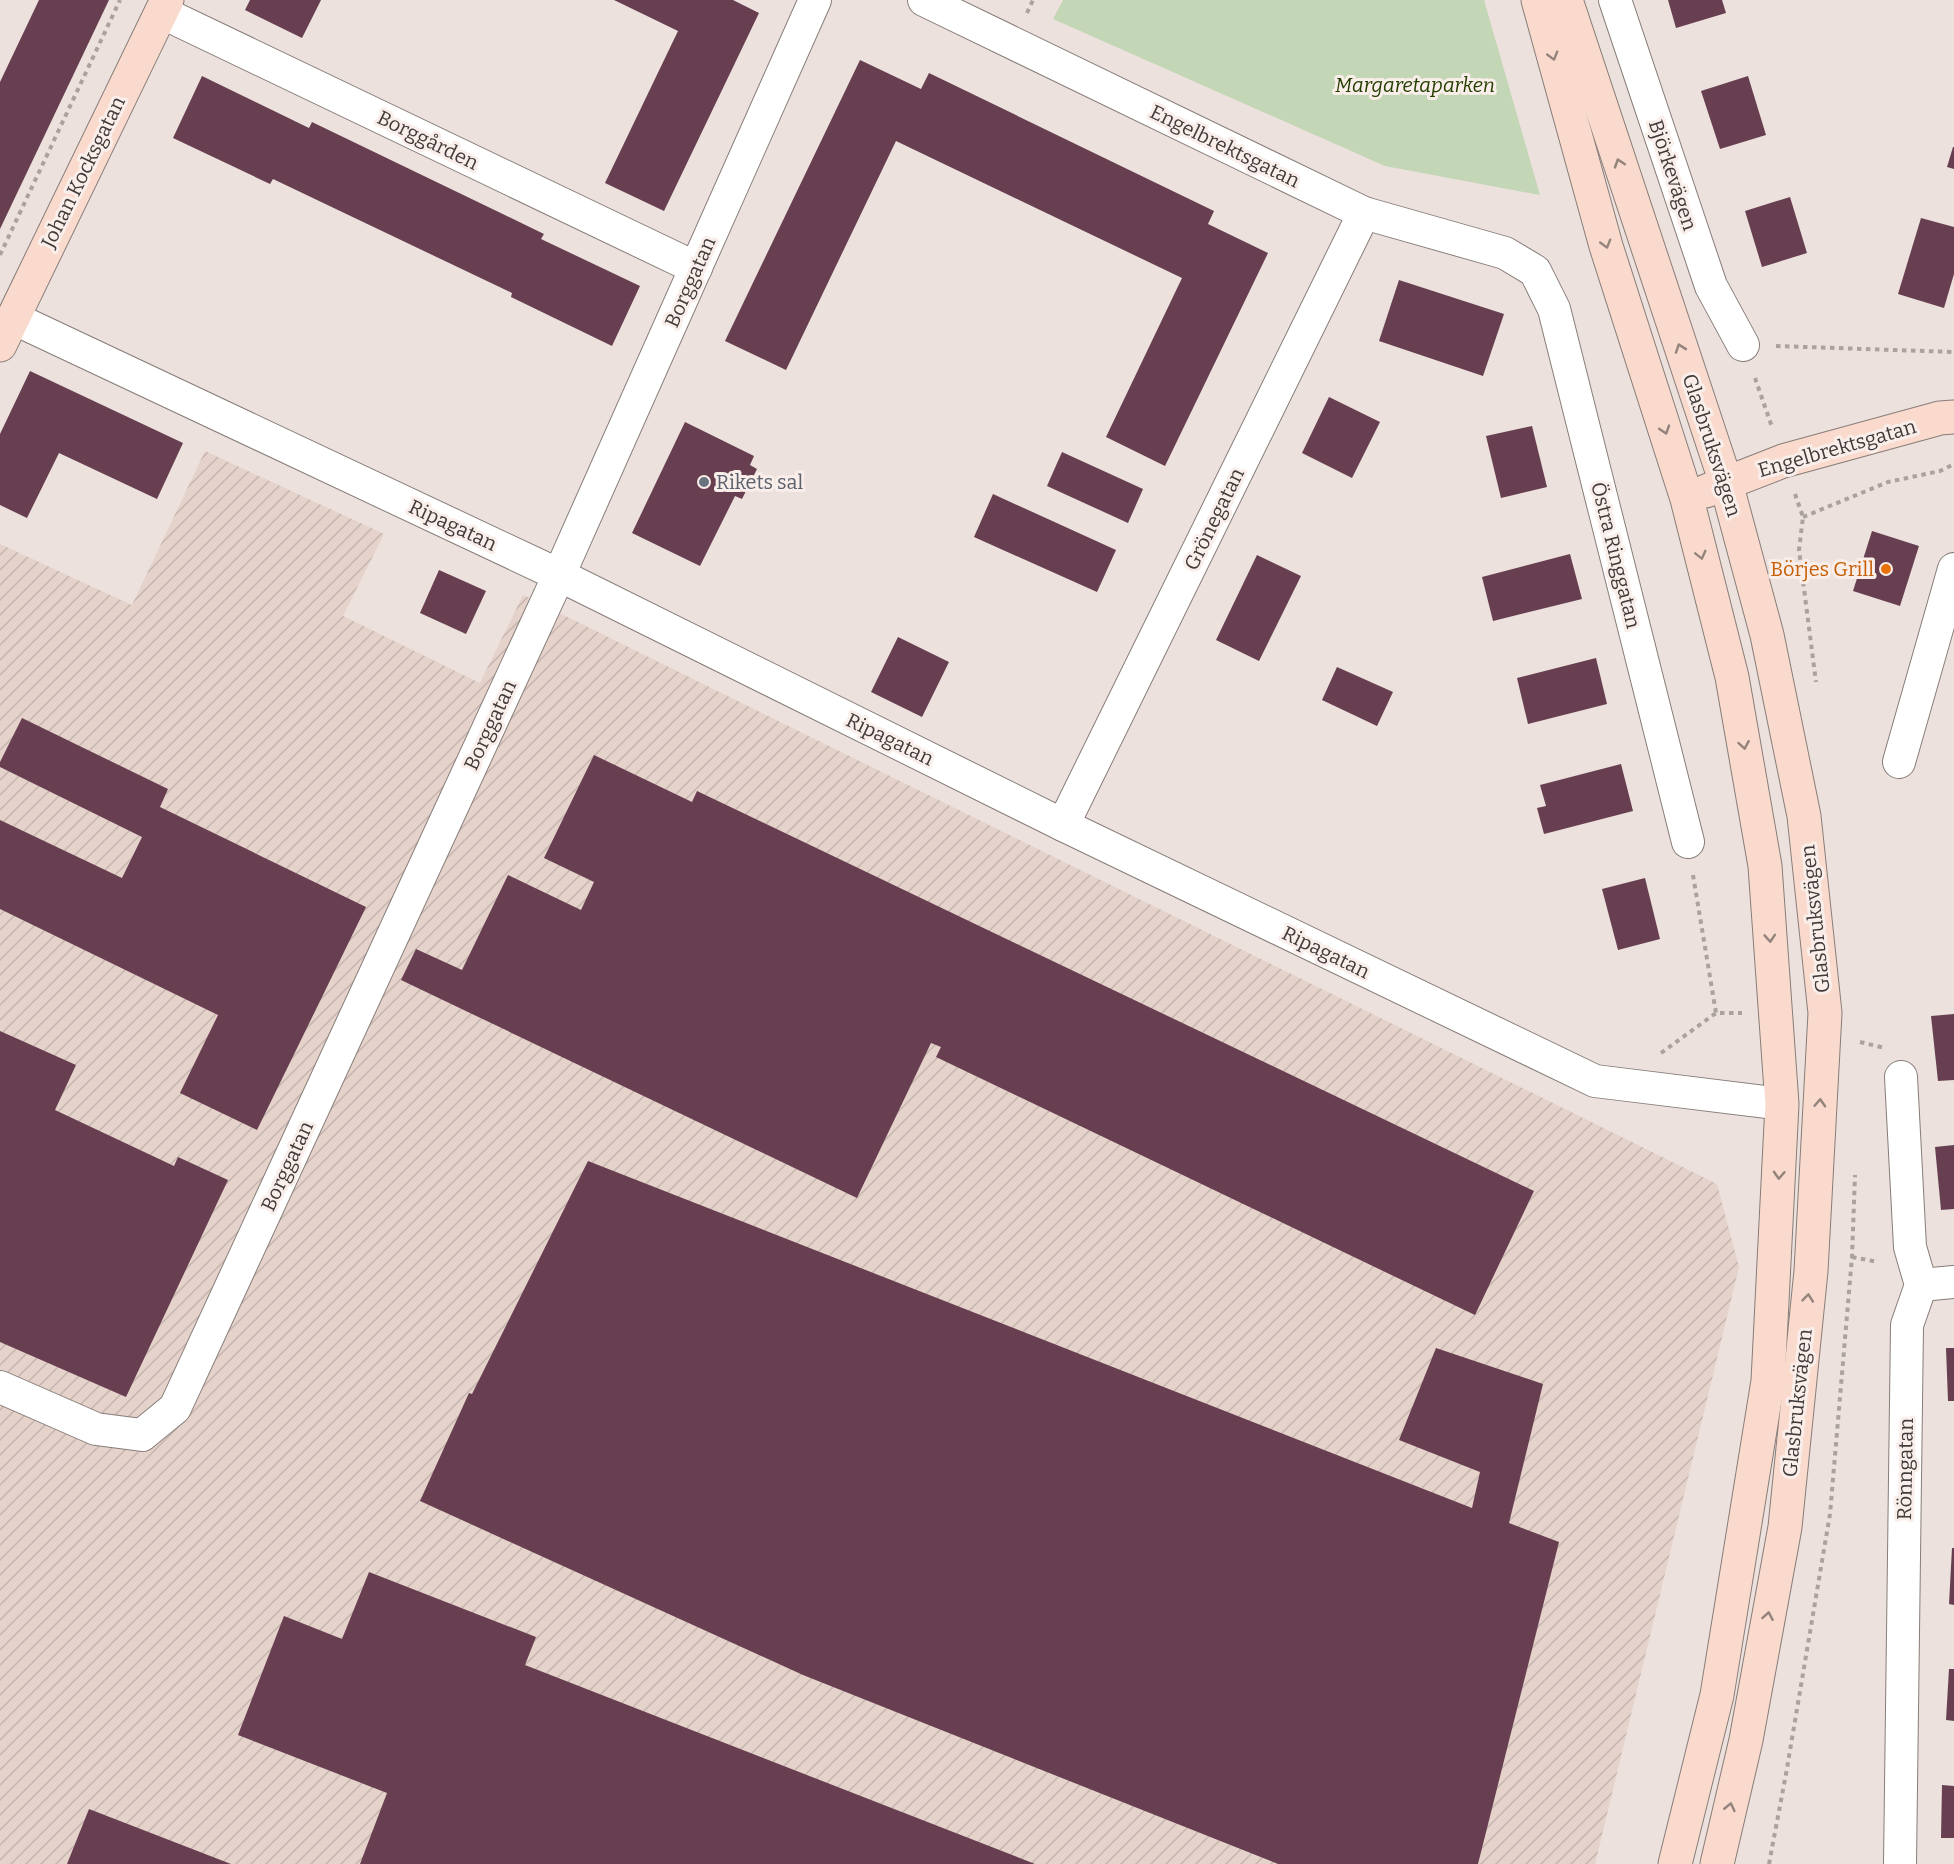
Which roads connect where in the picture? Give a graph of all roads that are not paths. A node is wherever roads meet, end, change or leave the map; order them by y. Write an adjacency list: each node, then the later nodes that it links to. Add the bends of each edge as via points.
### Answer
1 (815, 0): 8 (street, Borggatan)
2 (924, 0): 7 (street, Engelbrektsgatan)
3 (1538, 0): 14 (main road, Glasbruksvägen, one-way to 14, via 1606,246)
4 (1566, 0): 13 (main road, Glasbruksvägen, one-way to 4)
5 (1615, 0): 11 (street, Björkevägen, via 1711,286)
6 (164, 6): 8 (street, Borggården); 10 (main road, Johan Kocksgatan)
7 (1364, 213): 9 (street, Engelbrektsgatan, via 1505,253); 18 (street, Grönegatan)
8 (696, 268): 16 (street, Borggatan)
9 (1535, 271): 19 (street, Östra Ringgatan, via 1554,309)
10 (7, 331): 16 (street, Ripagatan)
11 (1743, 345)
12 (1954, 417): 13 (main road, Engelbrektsgatan, via 1783,460)
13 (1726, 483): 14 (main road, Engelbrektsgatan); 26 (main road, Glasbruksvägen, one-way to 13, via 1746,1740 1785,1527 1811,1271 1825,1013 1804,816 1767,635)
14 (1687, 499): 21 (main road, Glasbruksvägen, one-way to 21, via 1732,676 1765,866)
15 (1954, 569): 17 (street)
16 (559, 575): 18 (street, Ripagatan); 24 (street, Borggatan, via 175,1408 142,1435 96,1429)
17 (1899, 762)
18 (1063, 825): 21 (street, Ripagatan, via 1595,1082)
19 (1688, 842)
20 (1901, 1077): 23 (street, via 1910,1247)
21 (1782, 1104): 25 (main road, Glasbruksvägen, one-way to 25, via 1768,1381 1717,1695)
22 (1954, 1282): 23 (street)
23 (1921, 1285): 27 (street, Rönngatan, via 1907,1325)
24 (0, 1387)
25 (1675, 1864)
26 (1717, 1864)
27 (1900, 1864)

